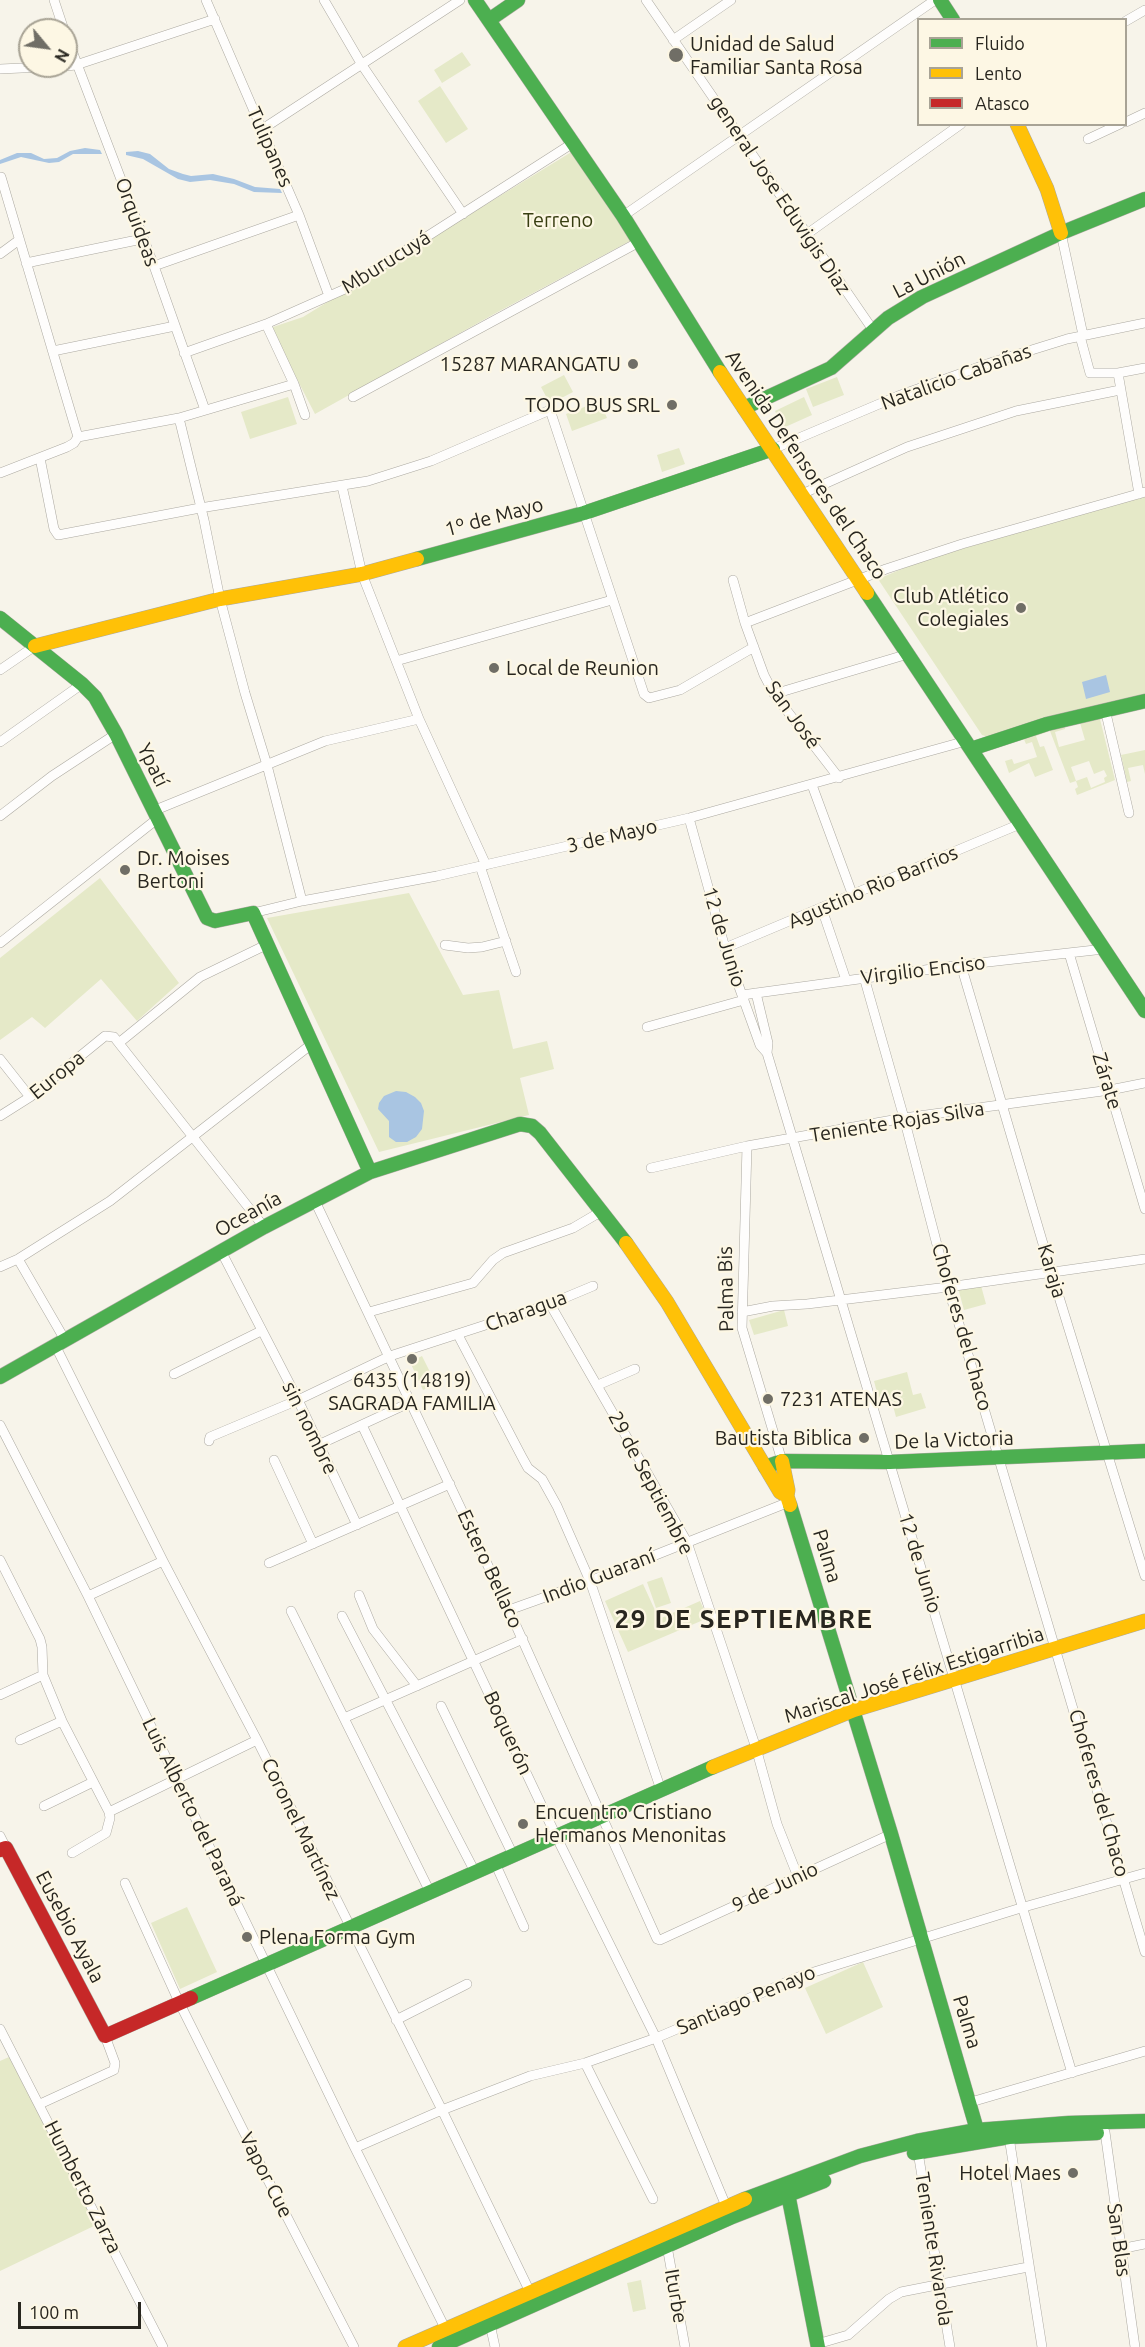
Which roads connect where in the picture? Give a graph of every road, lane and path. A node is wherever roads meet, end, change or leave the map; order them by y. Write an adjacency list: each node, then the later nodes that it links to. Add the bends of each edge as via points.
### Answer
1 (54, 0): 12 (street)
2 (206, 0): 14 (street, Tulipanes)
3 (324, 0): 19 (street)
4 (460, 0): 19 (street)
5 (476, 0): 15 (main road, Avenida Defensores del Chaco)
6 (518, 0): 15 (main road)
7 (646, 0): 17 (street, general Jose Eduvigis Diaz)
8 (731, 0): 17 (street)
9 (935, 0): 29 (street)
10 (940, 0): 13 (main road)
11 (1145, 10): 16 (street)
12 (60, 18)
13 (952, 18)
14 (215, 19): 18 (street); 28 (street, Tulipanes)
15 (489, 20): 31 (main road, Avenida Defensores del Chaco)
16 (1127, 20)
17 (673, 40): 29 (street, general Jose Eduvigis Diaz)
18 (78, 64)
19 (362, 65): 28 (street); 34 (street)
20 (18, 68): 21 (street)
21 (0, 69)
22 (78, 70): 39 (street, Orquideas)
23 (1145, 113): 24 (street)
24 (1127, 121)
25 (958, 126): 38 (street)
26 (1018, 126): 37 (main road, via 1047,189)
27 (1116, 126): 30 (street)
28 (261, 130): 35 (street, Tulipanes)
29 (739, 135): 36 (street); 38 (street, general Jose Eduvigis Diaz)
30 (1088, 139)
31 (573, 143): 34 (street, Mburucuyá); 36 (main road, Avenida Defensores del Chaco)
32 (2, 177): 40 (street)
33 (1145, 199): 37 (main road, La Unión)
34 (463, 214): 45 (street, Mburucuyá)
35 (299, 215): 44 (street); 45 (street, Tulipanes)
36 (623, 216): 41 (main road, Avenida Defensores del Chaco)
37 (1061, 233): 49 (main road, La Unión, via 922,297); 50 (street)
38 (807, 234): 49 (street, general Jose Eduvigis Diaz)
39 (142, 239): 43 (street); 44 (street, Orquideas)
40 (19, 240): 42 (street); 43 (street)
41 (639, 242): 57 (street); 58 (main road, Avenida Defensores del Chaco)
42 (0, 254)
43 (26, 263): 51 (street)
44 (154, 267): 48 (street, Orquideas)
45 (330, 296): 47 (street, Mburucuyá)
46 (1145, 323): 50 (street, Natalicio Cabañas)
47 (266, 324): 52 (street, Mburucuyá); 55 (street)
48 (175, 326): 51 (street); 52 (street, Orquideas)
49 (873, 330): 58 (main road, La Unión, via 831,368)
50 (1081, 336): 54 (street, via 1089,372); 63 (street, Natalicio Cabañas, via 898,396)
51 (53, 351): 62 (street)
52 (184, 353): 59 (street, Orquideas)
53 (1145, 368): 54 (street)
54 (1118, 373): 56 (street)
55 (294, 384): 59 (street); 60 (street)
56 (1120, 390): 67 (street); 68 (street, via 1016,411 907,447)
57 (353, 397)
58 (744, 408): 63 (main road, Avenida Defensores del Chaco)
59 (205, 410): 61 (street)
60 (306, 416)
61 (179, 418): 62 (street); 69 (street)
62 (78, 437): 64 (street, via 74,443)
63 (772, 449): 68 (main road, Avenida Defensores del Chaco); 70 (main road, 1º de Mayo)
64 (40, 458): 65 (street); 69 (street, via 58,535)
65 (0, 473)
66 (342, 486): 69 (street); 70 (street, via 431,461 550,410); 71 (street)
67 (1142, 493): 73 (street, via 962,544)
68 (802, 494): 73 (main road, Avenida Defensores del Chaco)
69 (200, 508): 74 (street)
70 (584, 513): 71 (main road, 1º de Mayo); 75 (street)
71 (362, 573): 74 (main road, 1º de Mayo); 81 (street)
72 (733, 580): 77 (street, San José)
73 (860, 580): 77 (street); 80 (main road, Avenida Defensores del Chaco)
74 (220, 599): 78 (main road, 1º de Mayo); 91 (street)
75 (612, 600): 79 (street, via 641,690 649,698 691,685); 81 (street)
76 (0, 618): 78 (main road, Ypatí)
77 (745, 623): 79 (street, San José)
78 (35, 646): 82 (street); 83 (main road, Ypatí)
79 (754, 646): 84 (street, San José)
80 (908, 654): 84 (street); 90 (main road, Avenida Defensores del Chaco)
81 (396, 661): 87 (street)
82 (0, 670)
83 (82, 684): 88 (main road, Ypatí, via 95,697); 89 (street)
84 (774, 694): 92 (street, San José)
85 (1145, 701): 86 (main road)
86 (1105, 709): 90 (main road); 94 (street)
87 (420, 719): 91 (street, via 325,741); 99 (street)
88 (116, 734): 95 (main road, Ypatí); 96 (street)
89 (0, 742)
90 (969, 745): 92 (street, 3 de Mayo); 98 (main road, Avenida Defensores del Chaco)
91 (267, 765): 95 (street); 101 (street)
92 (839, 777): 93 (street, 3 de Mayo)
93 (812, 785): 97 (street, 3 de Mayo); 100 (street)
94 (1129, 813)
95 (155, 815): 103 (main road, Ypatí, via 207,918 215,921); 105 (street)
96 (0, 816)
97 (689, 818): 99 (street, 3 de Mayo); 108 (street, 12 de Junio)
98 (1020, 824): 100 (street, Agustino Rio Barrios); 109 (main road, Avenida Defensores del Chaco)
99 (483, 866): 101 (street, 3 de Mayo); 104 (street)
100 (853, 896): 102 (street, Agustino Rio Barrios)
101 (303, 901): 103 (street, 3 de Mayo)
102 (822, 909): 108 (street, Agustino Rio Barrios); 114 (street)
103 (253, 913): 106 (main road)
104 (506, 941): 107 (street, via 468,948); 112 (street)
105 (0, 943)
106 (268, 944): 119 (street, Europa, via 200,977); 120 (main road)
107 (445, 945)
108 (725, 948): 116 (street, 12 de Junio)
109 (1104, 949): 110 (street, Virgilio Enciso); 117 (main road, Avenida Defensores del Chaco)
110 (1069, 953): 111 (street, Virgilio Enciso); 124 (street, Zárate)
111 (961, 965): 113 (street, Virgilio Enciso); 126 (street, Karaja)
112 (516, 972)
113 (864, 977): 114 (street, Virgilio Enciso); 128 (street, Choferes del Chaco)
114 (846, 980): 115 (street, Virgilio Enciso)
115 (756, 993): 116 (street, Virgilio Enciso); 121 (street, 12 de Junio)
116 (743, 998): 118 (street, Virgilio Enciso); 121 (street, 12 de Junio, via 760,1045)
117 (1145, 1011)
118 (647, 1027)
119 (117, 1040): 125 (street, Europa, via 105,1036); 130 (street)
120 (313, 1043): 130 (street); 134 (main road)
121 (767, 1053): 131 (street, 12 de Junio)
122 (0, 1059): 125 (street)
123 (1145, 1083): 124 (street, Teniente Rojas Silva)
124 (1110, 1090): 126 (street, Teniente Rojas Silva); 136 (street, Zárate)
125 (30, 1097): 127 (street, Europa)
126 (1003, 1105): 128 (street, Teniente Rojas Silva); 143 (street, Karaja)
127 (0, 1116)
128 (904, 1118): 131 (street, Teniente Rojas Silva); 145 (street, Choferes del Chaco)
129 (532, 1126): 134 (main road, Oceanía, via 519,1124); 137 (main road, Palma)
130 (194, 1137): 138 (street); 140 (street, via 111,1201)
131 (793, 1139): 132 (street, Teniente Rojas Silva); 146 (street, 12 de Junio)
132 (747, 1146): 133 (street, Teniente Rojas Silva); 149 (street, Palma Bis)
133 (651, 1168)
134 (370, 1172): 135 (main road, Oceanía)
135 (314, 1199): 138 (main road, Oceanía); 148 (street, Estero Bellaco)
136 (1145, 1209)
137 (602, 1211): 148 (street, via 573,1228 503,1253 473,1283); 170 (main road, Palma, via 667,1302)
138 (264, 1227): 139 (main road, Oceanía)
139 (221, 1251): 150 (street, sin nombre); 152 (main road, Oceanía)
140 (18, 1259): 142 (street); 152 (street, Coronel Martínez)
141 (1145, 1259): 143 (street)
142 (0, 1267)
143 (1051, 1271): 145 (street); 165 (street, Karaja)
144 (593, 1286): 147 (street, Charagua)
145 (948, 1287): 146 (street); 166 (street, Choferes del Chaco)
146 (841, 1299): 149 (street); 169 (street, 12 de Junio)
147 (550, 1304): 151 (street, Charagua); 157 (street, 29 de Septiembre)
148 (369, 1312): 153 (street, Estero Bellaco)
149 (742, 1312): 168 (street, Palma Bis, via 742,1328)
150 (261, 1331): 155 (street); 158 (street, sin nombre)
151 (458, 1335): 153 (street, Charagua); 181 (street, via 528,1468 542,1479 557,1506)
152 (60, 1342): 156 (main road, Oceanía); 178 (street, Coronel Martínez)
153 (390, 1356): 158 (street, Charagua); 159 (street, Estero Bellaco)
154 (635, 1370): 157 (street)
155 (174, 1374)
156 (0, 1377)
157 (598, 1385): 175 (street, 29 de Septiembre)
158 (298, 1400): 162 (street, Charagua); 163 (street, sin nombre)
159 (411, 1402): 161 (street); 171 (street, Estero Bellaco)
160 (0, 1425): 183 (street, Luis Alberto del Paraná)
161 (362, 1425): 163 (street); 173 (street, Boquerón)
162 (208, 1441)
163 (318, 1445): 174 (street, sin nombre)
164 (1145, 1451): 165 (main road, De la Victoria)
165 (1107, 1453): 166 (main road, De la Victoria); 180 (street, Karaja)
166 (1000, 1458): 169 (main road, De la Victoria); 189 (street, Choferes del Chaco)
167 (274, 1460): 176 (street)
168 (782, 1461): 169 (main road, De la Victoria); 170 (main road, De la Victoria); 172 (main road, Palma Bis)
169 (890, 1462): 192 (street, 12 de Junio)
170 (765, 1467): 172 (main road, Palma)
171 (450, 1485): 173 (street); 184 (street, Estero Bellaco)
172 (788, 1499): 175 (street, Indio Guaraní); 197 (main road, Palma)
173 (400, 1507): 174 (street); 190 (street, Boquerón)
174 (357, 1525): 176 (street)
175 (687, 1542): 181 (street, Indio Guaraní); 202 (street, 29 de Septiembre)
176 (313, 1544): 179 (street)
177 (0, 1560): 191 (street, via 40,1640)
178 (163, 1561): 183 (street); 201 (street, Coronel Martínez)
179 (269, 1563)
180 (1145, 1576)
181 (590, 1581): 184 (street, Indio Guaraní); 205 (street)
182 (358, 1595): 193 (street, via 373,1629)
183 (88, 1596): 203 (street, Luis Alberto del Paraná)
184 (509, 1610): 188 (street, Estero Bellaco)
185 (291, 1611): 198 (street)
186 (342, 1616): 195 (street)
187 (1145, 1621): 189 (main road, Mariscal José Félix Estigarribia)
188 (523, 1639): 190 (street); 208 (street, Estero Bellaco)
189 (1057, 1649): 192 (main road, Mariscal José Félix Estigarribia); 218 (street, Choferes del Chaco)
190 (475, 1661): 193 (street); 210 (street, Boquerón)
191 (43, 1676): 194 (street); 199 (street)
192 (955, 1678): 197 (main road, Mariscal José Félix Estigarribia); 221 (street, 12 de Junio)
193 (417, 1686): 195 (street)
194 (0, 1695)
195 (387, 1699): 198 (street); 215 (street)
196 (441, 1706): 213 (street)
197 (854, 1710): 202 (main road, Mariscal José Félix Estigarribia); 209 (main road, Palma)
198 (344, 1718): 220 (street)
199 (62, 1721): 200 (street); 204 (street)
200 (20, 1740)
201 (257, 1740): 203 (street); 223 (street, Coronel Martínez)
202 (756, 1748): 205 (main road, Mariscal José Félix Estigarribia); 217 (street, 29 de Septiembre, via 777,1824)
203 (177, 1780): 207 (street); 227 (street, Luis Alberto del Paraná)
204 (93, 1782): 206 (street); 207 (street)
205 (661, 1790): 208 (main road, Mariscal José Félix Estigarribia)
206 (44, 1806)
207 (109, 1812): 212 (street, via 106,1833)
208 (602, 1816): 210 (main road, Mariscal José Félix Estigarribia); 225 (street, Estero Bellaco)
209 (891, 1834): 217 (street, 9 de Junio); 224 (main road, Palma)
210 (556, 1836): 213 (main road, Mariscal José Félix Estigarribia); 233 (street, Boquerón)
211 (2, 1845): 232 (main road, Eusebio Ayala)
212 (72, 1853)
213 (513, 1855): 214 (main road, Mariscal José Félix Estigarribia)
214 (495, 1863): 215 (main road, Mariscal José Félix Estigarribia); 222 (street)
215 (475, 1872): 220 (main road, Mariscal José Félix Estigarribia)
216 (1145, 1873): 218 (street, Santiago Penayo)
217 (798, 1876): 225 (street, 9 de Junio)
218 (1125, 1878): 221 (street, Santiago Penayo); 226 (street, Choferes del Chaco)
219 (125, 1883): 229 (street, Vapor Cue)
220 (430, 1892): 223 (main road, Mariscal José Félix Estigarribia)
221 (1024, 1907): 224 (street, Santiago Penayo); 238 (street, 12 de Junio)
222 (524, 1927)
223 (350, 1928): 227 (main road, Mariscal José Félix Estigarribia); 230 (street, Coronel Martínez)
224 (921, 1939): 233 (street, Santiago Penayo, via 801,1976); 239 (main road, Palma)
225 (660, 1940)
226 (1145, 1952)
227 (267, 1964): 229 (main road, Mariscal José Félix Estigarribia); 247 (street, Luis Alberto del Paraná)
228 (467, 1984): 230 (street)
229 (179, 2002): 232 (main road, Mariscal José Félix Estigarribia); 262 (street, Vapor Cue)
230 (396, 2020): 241 (street, Coronel Martínez)
231 (0, 2029): 234 (street, Humberto Zarza)
232 (105, 2036): 240 (street, via 114,2070)
233 (656, 2038): 237 (street, Santiago Penayo); 251 (street, Boquerón)
234 (11, 2049): 236 (street); 240 (street, Humberto Zarza)
235 (1145, 2051): 238 (street)
236 (0, 2054)
237 (585, 2063): 241 (street, Santiago Penayo, via 530,2076); 250 (street)
238 (1072, 2073): 239 (street)
239 (971, 2102): 243 (main road, Palma)
240 (40, 2104): 261 (street, Humberto Zarza)
241 (442, 2110): 247 (street, Santiago Penayo); 257 (street, Coronel Martínez)
242 (1145, 2121): 243 (main road)
243 (977, 2130): 249 (main road, via 886,2148)
244 (1145, 2131): 245 (main road)
245 (1104, 2132): 246 (main road); 254 (street, San Blas)
246 (1009, 2138): 248 (main road); 255 (street)
247 (355, 2148): 259 (street, Luis Alberto del Paraná)
248 (918, 2152): 249 (main road); 256 (street, Teniente Rivarola)
249 (787, 2189): 251 (main road); 253 (main road); 260 (main road)
250 (652, 2199)
251 (726, 2206): 257 (main road)
252 (1145, 2244): 254 (street)
253 (667, 2246): 258 (main road); 266 (street, Iturbe)
254 (1120, 2249): 269 (street, San Blas)
255 (1028, 2267): 256 (street); 268 (street)
256 (940, 2285): 260 (street, via 901,2292 848,2335); 267 (street, Teniente Rivarola)
257 (530, 2292): 259 (main road)
258 (490, 2324): 264 (main road); 265 (street)
259 (446, 2330): 263 (main road)
260 (818, 2346)
261 (164, 2347)
262 (354, 2347)
263 (405, 2347)
264 (439, 2347)
265 (495, 2347)
266 (685, 2347)
267 (950, 2347)
268 (1042, 2347)
269 (1135, 2347)

